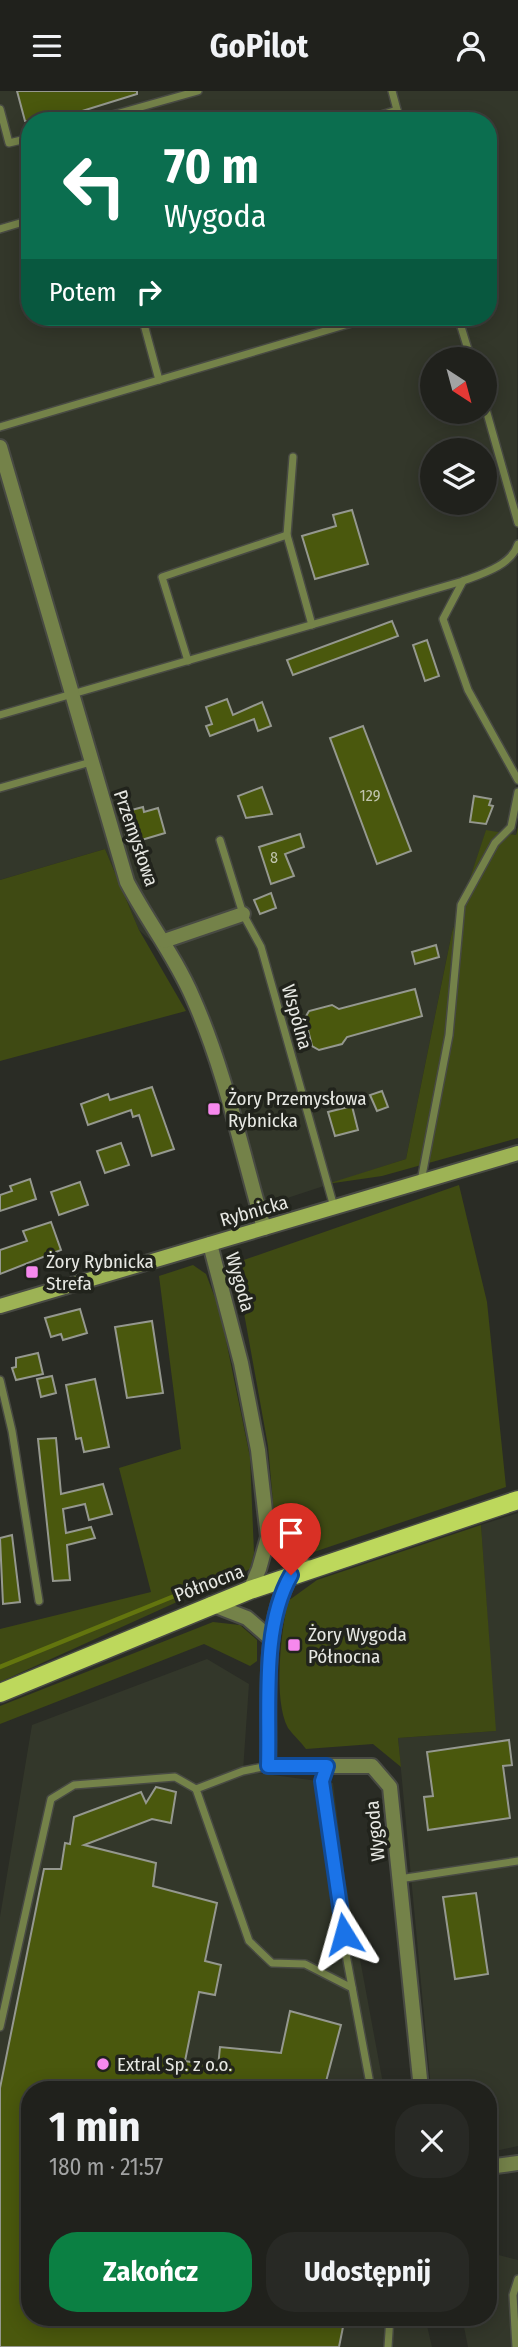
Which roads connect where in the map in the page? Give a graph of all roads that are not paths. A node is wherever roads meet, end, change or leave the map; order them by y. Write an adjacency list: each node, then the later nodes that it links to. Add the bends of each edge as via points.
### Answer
1 (198, 91): 5 (lane)
2 (391, 91): 4 (lane)
3 (0, 109): 7 (lane, via 9,143)
4 (397, 110): 6 (lane)
5 (123, 112)
6 (391, 112)
7 (21, 140)
8 (21, 223): 9 (lane)
9 (0, 229)
10 (144, 326): 14 (lane)
11 (342, 326): 14 (lane)
12 (461, 326): 13 (lane)
13 (467, 347)
14 (159, 380): 16 (lane)
15 (490, 424): 19 (lane)
16 (0, 427)
17 (0, 447): 25 (street, Przemysłowa)
18 (293, 457): 20 (lane)
19 (518, 523)
20 (287, 535): 23 (lane); 24 (lane, via 162,577)
21 (518, 544): 22 (lane, via 495,568)
22 (463, 581): 23 (lane); 28 (lane, via 443,619 468,690)
23 (312, 625): 24 (lane)
24 (188, 661): 25 (lane)
25 (71, 694): 26 (lane); 27 (street, Przemysłowa)
26 (0, 715)
27 (91, 762): 29 (lane); 33 (street, Przemysłowa, via 127,882)
28 (518, 780)
29 (0, 788)
30 (518, 792): 35 (lane, via 511,827 495,843 461,905 449,1035)
31 (220, 840): 32 (lane, Wspólna)
32 (243, 914): 33 (street); 36 (lane, Wspólna, via 261,947)
33 (164, 941): 37 (street, Przemysłowa, via 194,1000 215,1056)
34 (518, 1153): 35 (street, Rybnicka)
35 (421, 1181): 36 (street, Rybnicka)
36 (334, 1207): 37 (street, Rybnicka)
37 (264, 1228): 38 (street, Rybnicka)
38 (210, 1244): 39 (street, Rybnicka); 42 (street, Wygoda, via 242,1363)
39 (0, 1306)
40 (0, 1380): 46 (lane)
41 (518, 1500): 43 (main road, Północna)
42 (268, 1537): 43 (street, via 284,1555); 45 (street)
43 (309, 1569): 44 (main road, Północna)
44 (291, 1575): 45 (main road, Północna); 48 (street, via 275,1609)
45 (250, 1590): 47 (main road, Północna)
46 (39, 1601)
47 (211, 1604): 48 (street, via 247,1619); 49 (main road, Północna)
48 (270, 1638): 50 (street)
49 (0, 1693)
50 (268, 1766): 51 (street, Wygoda); 52 (lane)
51 (327, 1766): 54 (street, Wygoda, via 372,1766 390,1787); 55 (lane, via 322,1781)
52 (196, 1789): 55 (lane, via 249,1941 272,1963 305,1964); 56 (lane, via 175,1777 74,1785 51,1798)
53 (518, 1861): 54 (lane)
54 (400, 1879): 58 (street, Wygoda)
55 (352, 1988): 57 (lane)
56 (0, 2027)
57 (369, 2081)
58 (420, 2081)
59 (518, 2163): 60 (street)
60 (497, 2166)
61 (518, 2279): 62 (lane, via 513,2295)
62 (516, 2316): 65 (lane)
63 (389, 2326): 64 (lane)
64 (388, 2347)
65 (516, 2347)

